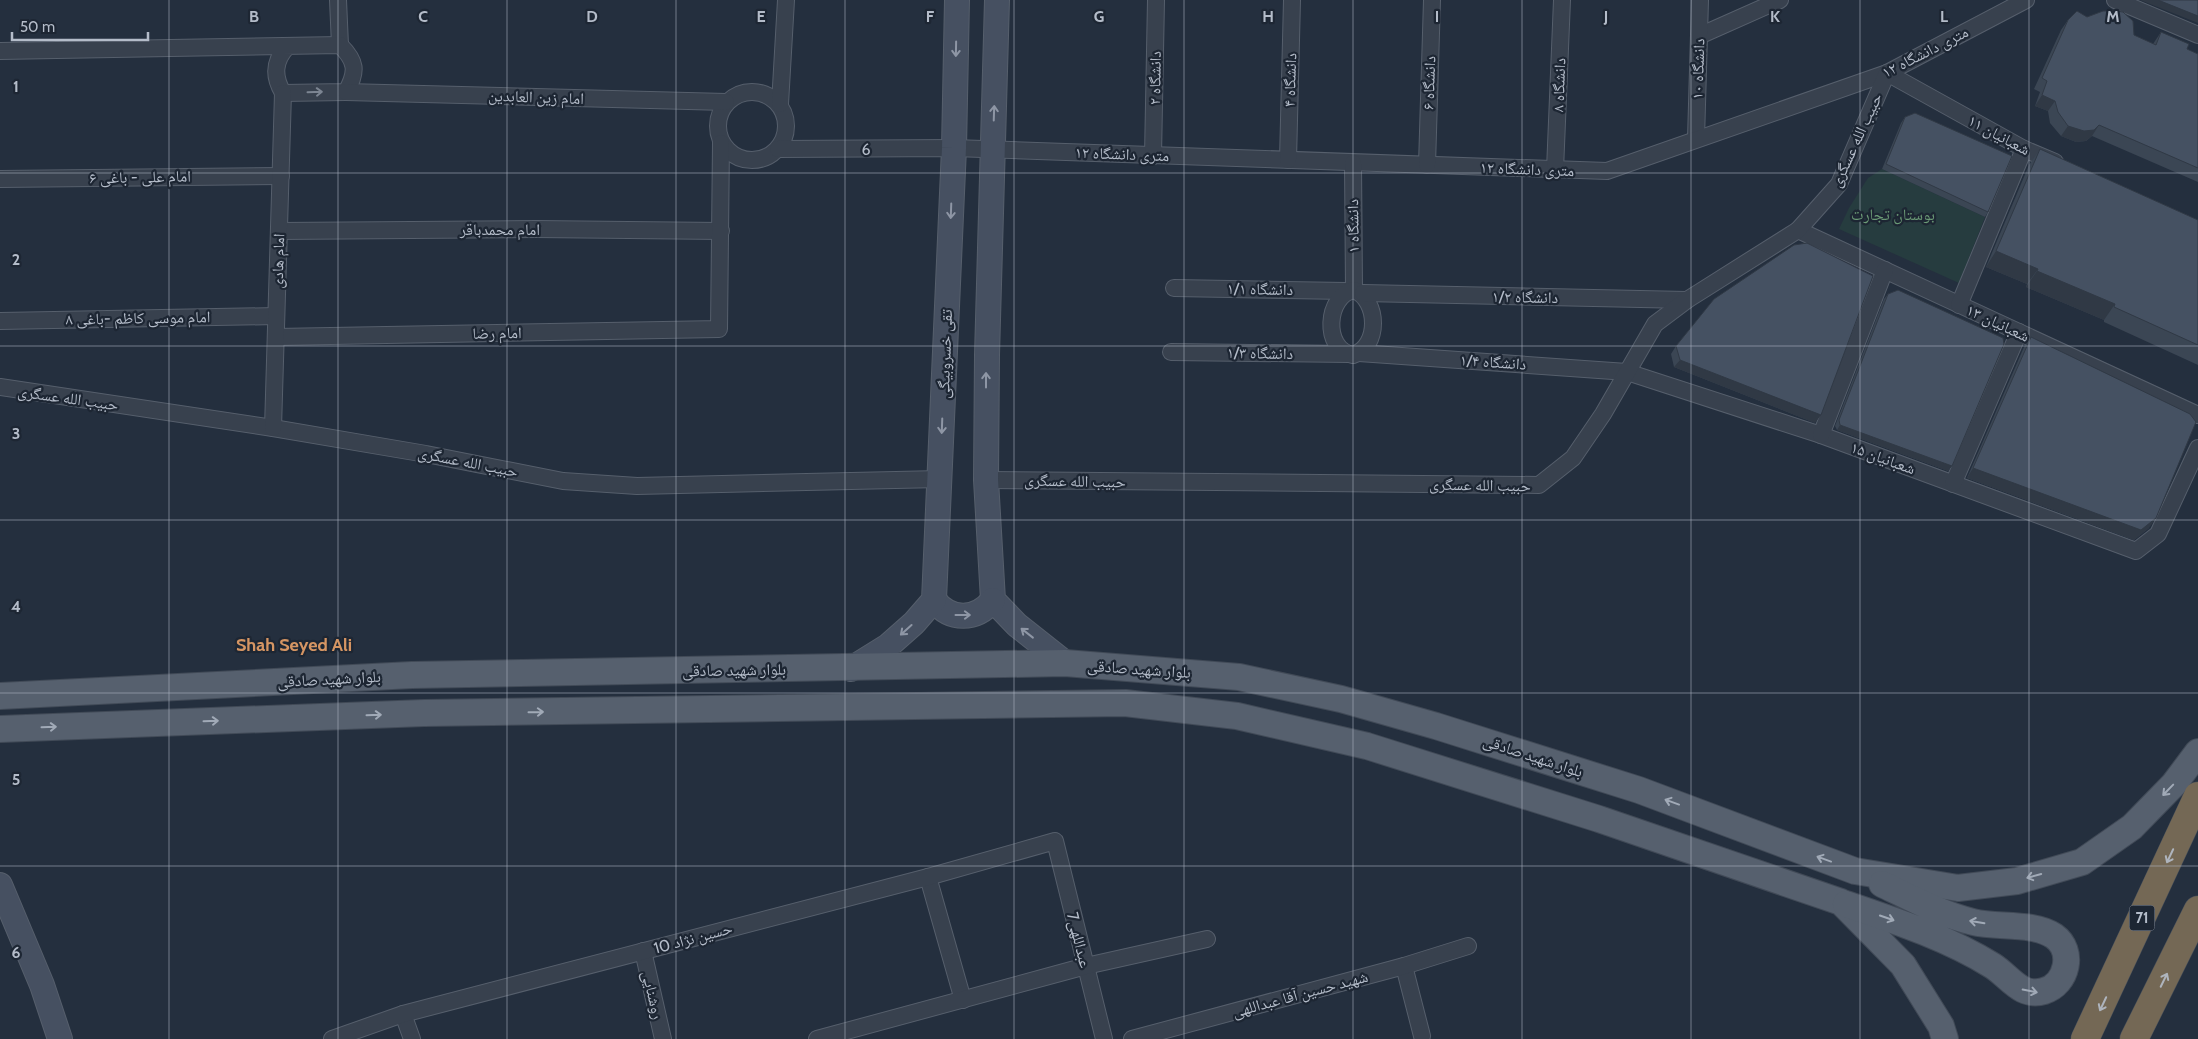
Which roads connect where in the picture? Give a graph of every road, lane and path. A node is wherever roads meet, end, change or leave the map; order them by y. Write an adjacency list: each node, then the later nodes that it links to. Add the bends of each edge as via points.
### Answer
1 (338, 0): 15 (street)
2 (786, 0): 22 (street)
3 (957, 0): 25 (main road, تقی خسروبیگی, one-way to 25)
4 (997, 0): 28 (main road, one-way to 4)
5 (1156, 0): 29 (street, دانشگاه ۲)
6 (1292, 0): 30 (street, دانشگاه ۴)
7 (1432, 0): 32 (street, دانشگاه ۶)
8 (1562, 0): 34 (street, دانشگاه ۸)
9 (1700, 0): 14 (street, دانشگاه ۱۰)
10 (1780, 0): 14 (street)
11 (2026, 0): 18 (street, ۱۲ متری دانشگاه)
12 (2115, 0): 13 (street)
13 (2198, 35)
14 (1699, 36): 23 (street, دانشگاه ۱۰)
15 (340, 45): 16 (street); 19 (street, via 350,54 355,67)
16 (287, 46): 17 (street); 20 (street, امام هادی, via 275,69)
17 (0, 51)
18 (1887, 73): 23 (street, ۱۲ متری دانشگاه); 27 (street, شعبانیان ۱۱); 37 (street, حبیب الله عسگری, via 1839,184)
19 (346, 92): 20 (street, امام زین العابدین, one-way to 19); 21 (street, امام زین العابدین)
20 (283, 93): 35 (street, امام هادی)
21 (726, 102): 22 (street, via 744,92 763,93); 24 (street, via 717,122)
22 (780, 104): 26 (street, via 787,123 785,137)
23 (1696, 139): 34 (street, ۱۲ متری دانشگاه, via 1607,171)
24 (722, 143): 26 (street, via 738,158 759,160); 39 (street)
25 (954, 148): 26 (street, 6); 28 (street, 6); 57 (main road, تقی خسروبیگی, one-way to 57)
26 (778, 149)
27 (2024, 149): 33 (street, شعبانیان ۱۱); 44 (street)
28 (993, 150): 29 (street, ۱۲ متری دانشگاه); 58 (main road, one-way to 28)
29 (1153, 156): 30 (street, ۱۲ متری دانشگاه)
30 (1288, 160): 31 (street, ۱۲ متری دانشگاه)
31 (1353, 162): 32 (street, ۱۲ متری دانشگاه); 42 (street, دانشگاه ۱)
32 (1427, 165): 34 (street, ۱۲ متری دانشگاه)
33 (2070, 169)
34 (1555, 170)
35 (281, 176): 36 (street, امام علی - باغی ۶); 38 (street, امام هادی)
36 (0, 179)
37 (1798, 230): 40 (street, شعبانیان ۱۳); 43 (street, حبیب الله عسگری)
38 (279, 231): 39 (street, امام محمدباقر); 45 (street, امام هادی)
39 (722, 231): 48 (street, امام رضا, via 719,329)
40 (1885, 270): 44 (street, شعبانیان ۱۳); 55 (street)
41 (1174, 288): 42 (street, دانشگاه ۱/۱)
42 (1355, 291): 43 (street, دانشگاه ۱/۲); 50 (street, via 1372,308 1374,318 1369,340); 50 (street, via 1335,305 1332,316 1336,342 1342,350)
43 (1687, 300): 51 (street, حبیب الله عسگری, via 1655,324)
44 (1959, 305): 47 (street, شعبانیان ۱۳)
45 (276, 316): 46 (street, امام موسی کاظم -باغی ۸); 48 (street, امام هادی)
46 (0, 320)
47 (2019, 332): 53 (street, شعبانیان ۱۳); 59 (street)
48 (276, 337): 54 (street, امام هادی)
49 (1171, 352): 50 (street, دانشگاه ۱/۳)
50 (1354, 354): 51 (street, دانشگاه ۱/۴)
51 (1628, 372): 55 (street, شعبانیان ۱۵); 58 (street, حبیب الله عسگری, via 1573,458 1540,485)
52 (0, 388): 54 (street, حبیب الله عسگری)
53 (2198, 415)
54 (273, 428): 57 (street, حبیب الله عسگری, via 563,481 646,486)
55 (1821, 435): 59 (street, شعبانیان ۱۵)
56 (2198, 448): 59 (street, شعبانیان ۱۵, via 2158,534 2136,551)
57 (940, 479): 60 (main road, تقی خسروبیگی)
58 (986, 480): 61 (main road)
59 (1953, 484)
60 (934, 600): 61 (main road, one-way to 61, via 946,612 964,616 980,612); 63 (main road, one-way to 63, via 888,646)
61 (993, 600): 62 (main road, one-way to 61, via 1017,625)
62 (1065, 663): 63 (main road, بلوار شهید صادقی); 69 (main road, بلوار شهید صادقی, one-way to 62, via 1639,790 1341,699 1239,677)
63 (851, 668): 64 (main road, بلوار شهید صادقی, via 412,675)
64 (0, 696)
65 (0, 729): 72 (main road, one-way to 72, via 424,713 1125,703 1237,716 1367,746 1599,819)
66 (2198, 752): 69 (main road, بلوار شهید صادقی, one-way to 69, via 2174,784 2132,827 2082,862 2017,880 1958,888)
67 (2198, 796): 90 (highway, 71, one-way to 90)
68 (1055, 841): 70 (street, حسین نژاد 10); 77 (street, عبداللهی7)
69 (1856, 871): 72 (main road, one-way to 69, via 1907,925 1963,950 1994,967 2018,988 2036,993 2051,989 2061,980 2066,958 2055,937 2041,930 1974,923 1944,913)
70 (928, 876): 76 (street, حسین نژاد 10); 79 (street)
71 (0, 885): 82 (main road, via 42,984)
72 (1841, 902): 89 (main road, via 1903,965 1941,1026)
73 (2198, 910): 91 (highway, one-way to 73)
74 (1207, 939): 77 (street)
75 (1468, 946): 78 (street, شهید حسین آقا عبداللهی)
76 (643, 951): 80 (street, حسین نژاد 10); 85 (street, روشنایی)
77 (1086, 966): 79 (street); 87 (street, عبداللهی7)
78 (1404, 966): 81 (street); 88 (street, شهید حسین آقا عبداللهی)
79 (963, 1000): 86 (street)
80 (403, 1014): 83 (street, حسین نژاد 10); 84 (street)
81 (1422, 1036)
82 (60, 1039)
83 (332, 1039)
84 (412, 1039)
85 (663, 1039)
86 (817, 1039)
87 (1104, 1039)
88 (1132, 1039)
89 (1945, 1039)
90 (2086, 1039)
91 (2134, 1039)

